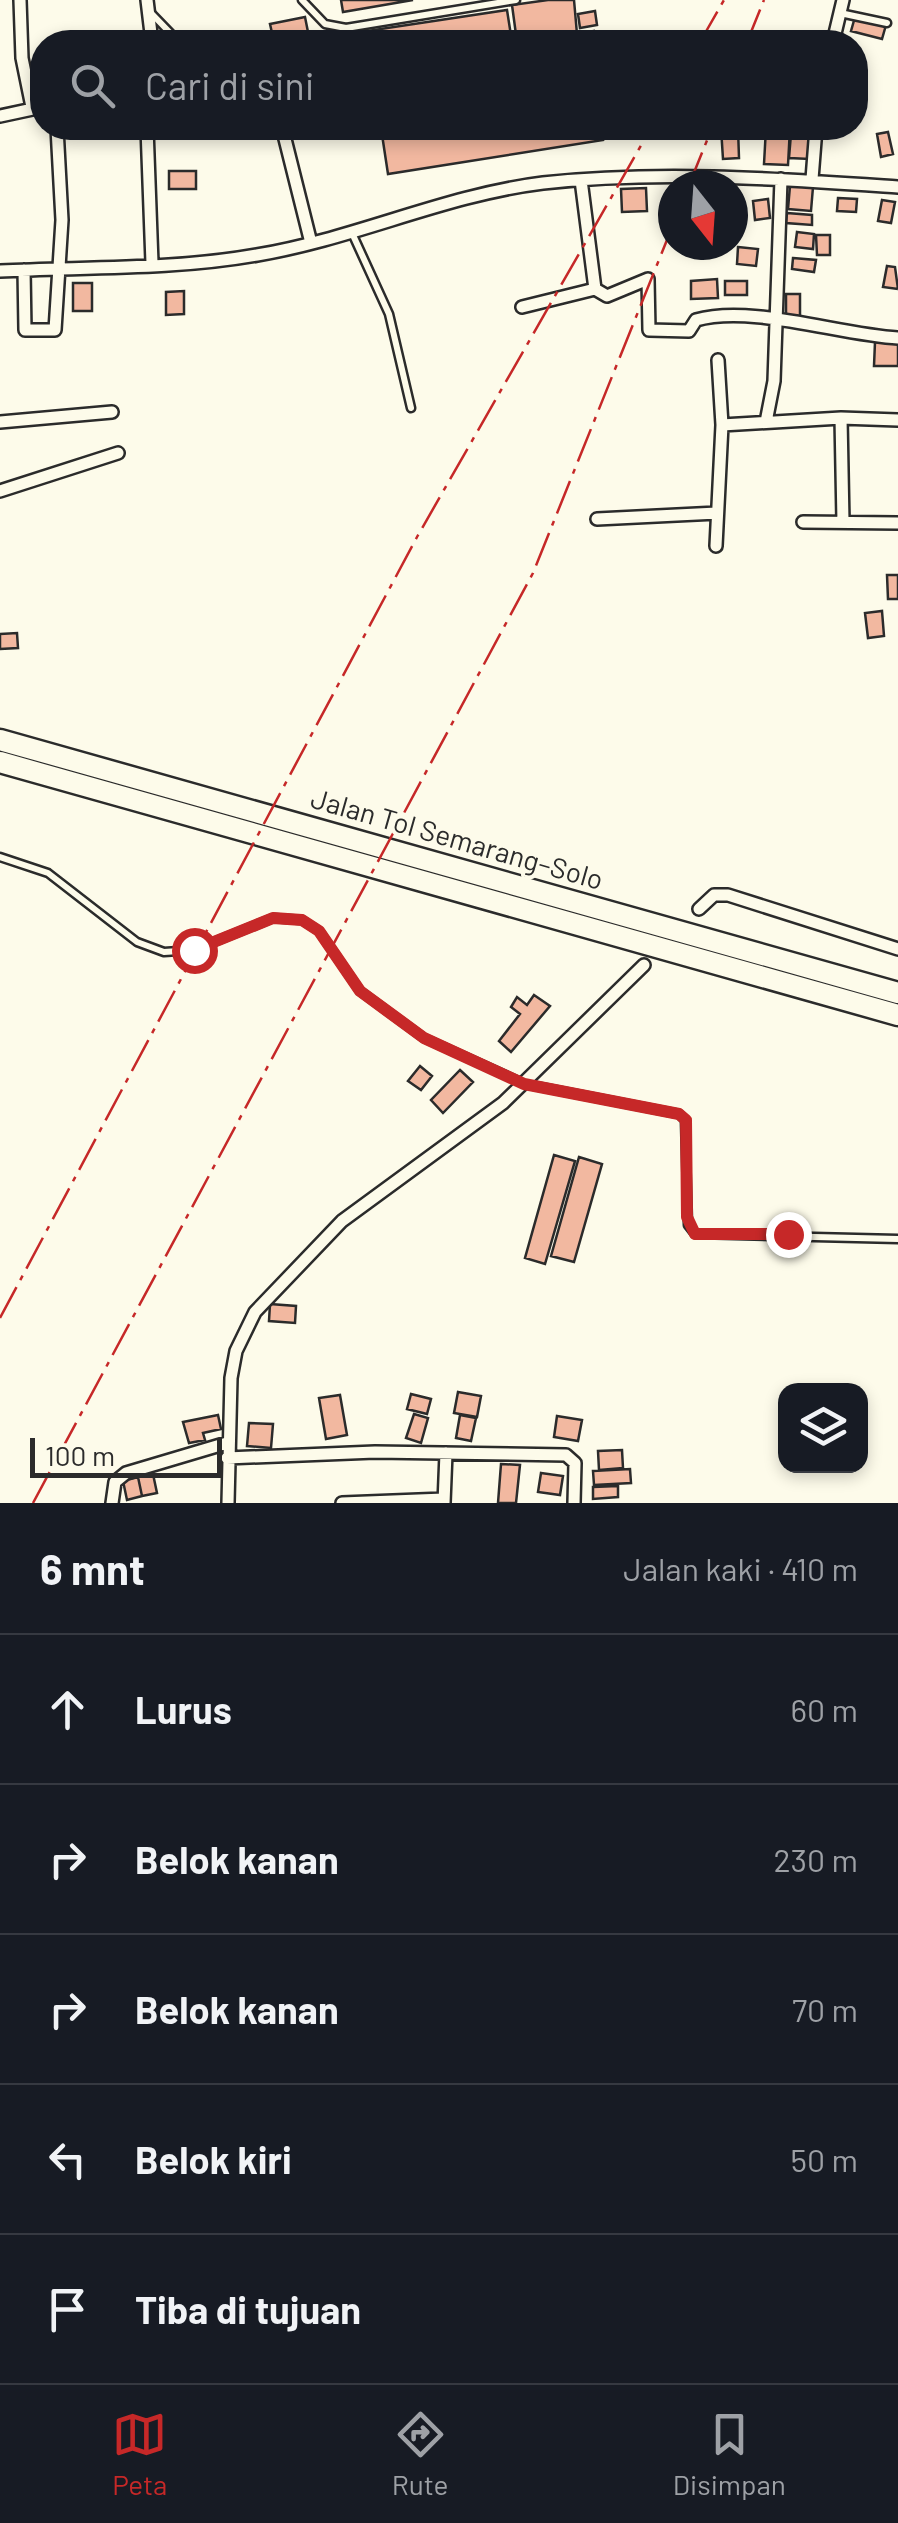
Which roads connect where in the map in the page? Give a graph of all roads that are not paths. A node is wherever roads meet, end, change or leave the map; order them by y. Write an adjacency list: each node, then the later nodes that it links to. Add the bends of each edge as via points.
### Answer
1 (20, 0): 8 (street)
2 (302, 0): 3 (lane, via 326,24 346,28)
3 (516, 0)
4 (148, 6): 7 (lane)
5 (841, 7): 6 (lane)
6 (887, 24)
7 (169, 30)
8 (30, 84)
9 (30, 109): 10 (street)
10 (0, 116)
11 (57, 140): 22 (street)
12 (147, 140): 21 (street)
13 (285, 140): 20 (street)
14 (815, 140): 16 (street)
15 (781, 179): 16 (street); 17 (street); 27 (street)
16 (812, 179): 18 (street)
17 (581, 180): 19 (street, via 487,193); 25 (street)
18 (898, 186)
19 (352, 232): 20 (street); 30 (lane, via 389,314)
20 (311, 243): 21 (street, via 229,259)
21 (152, 263): 22 (street)
22 (61, 268): 23 (street); 23 (street, via 55,330 25,330)
23 (24, 270): 24 (street)
24 (0, 272)
25 (596, 289): 26 (street); 27 (street, via 607,296 648,279 648,330 690,332 703,318)
26 (522, 307)
27 (775, 321): 28 (street); 35 (street)
28 (898, 338)
29 (718, 360): 36 (street)
30 (411, 408)
31 (112, 412): 34 (street)
32 (841, 418): 33 (street); 35 (street); 42 (street)
33 (898, 420)
34 (0, 422)
35 (766, 422): 36 (street)
36 (722, 425): 39 (street)
37 (118, 453): 38 (street)
38 (0, 492)
39 (717, 513): 40 (street); 44 (street)
40 (597, 518)
41 (803, 522): 42 (street)
42 (842, 522): 43 (street)
43 (898, 523)
44 (716, 546)
45 (0, 740): 51 (highway, Jalan Tol Semarang–Solo)
46 (0, 762): 52 (highway, Jalan Tol Semarang–Solo)
47 (0, 858): 53 (lane, via 48,873 137,942 164,952 194,950 273,918 302,920 319,931 360,991 388,1015)
48 (700, 909): 49 (street, via 721,894)
49 (898, 950)
50 (644, 965): 53 (street)
51 (898, 993)
52 (898, 1015)
53 (524, 1084): 54 (lane, via 686,1120 687,1217 695,1234); 55 (street, via 342,1222 255,1312 236,1351)
54 (898, 1239)
55 (227, 1443): 57 (street); 59 (street, via 126,1473 115,1482)
56 (446, 1453): 57 (street); 58 (street); 62 (street, via 566,1455 575,1463)
57 (227, 1458): 60 (street)
58 (444, 1501): 61 (street)
59 (112, 1503)
60 (228, 1503)
61 (342, 1503)
62 (574, 1503)

